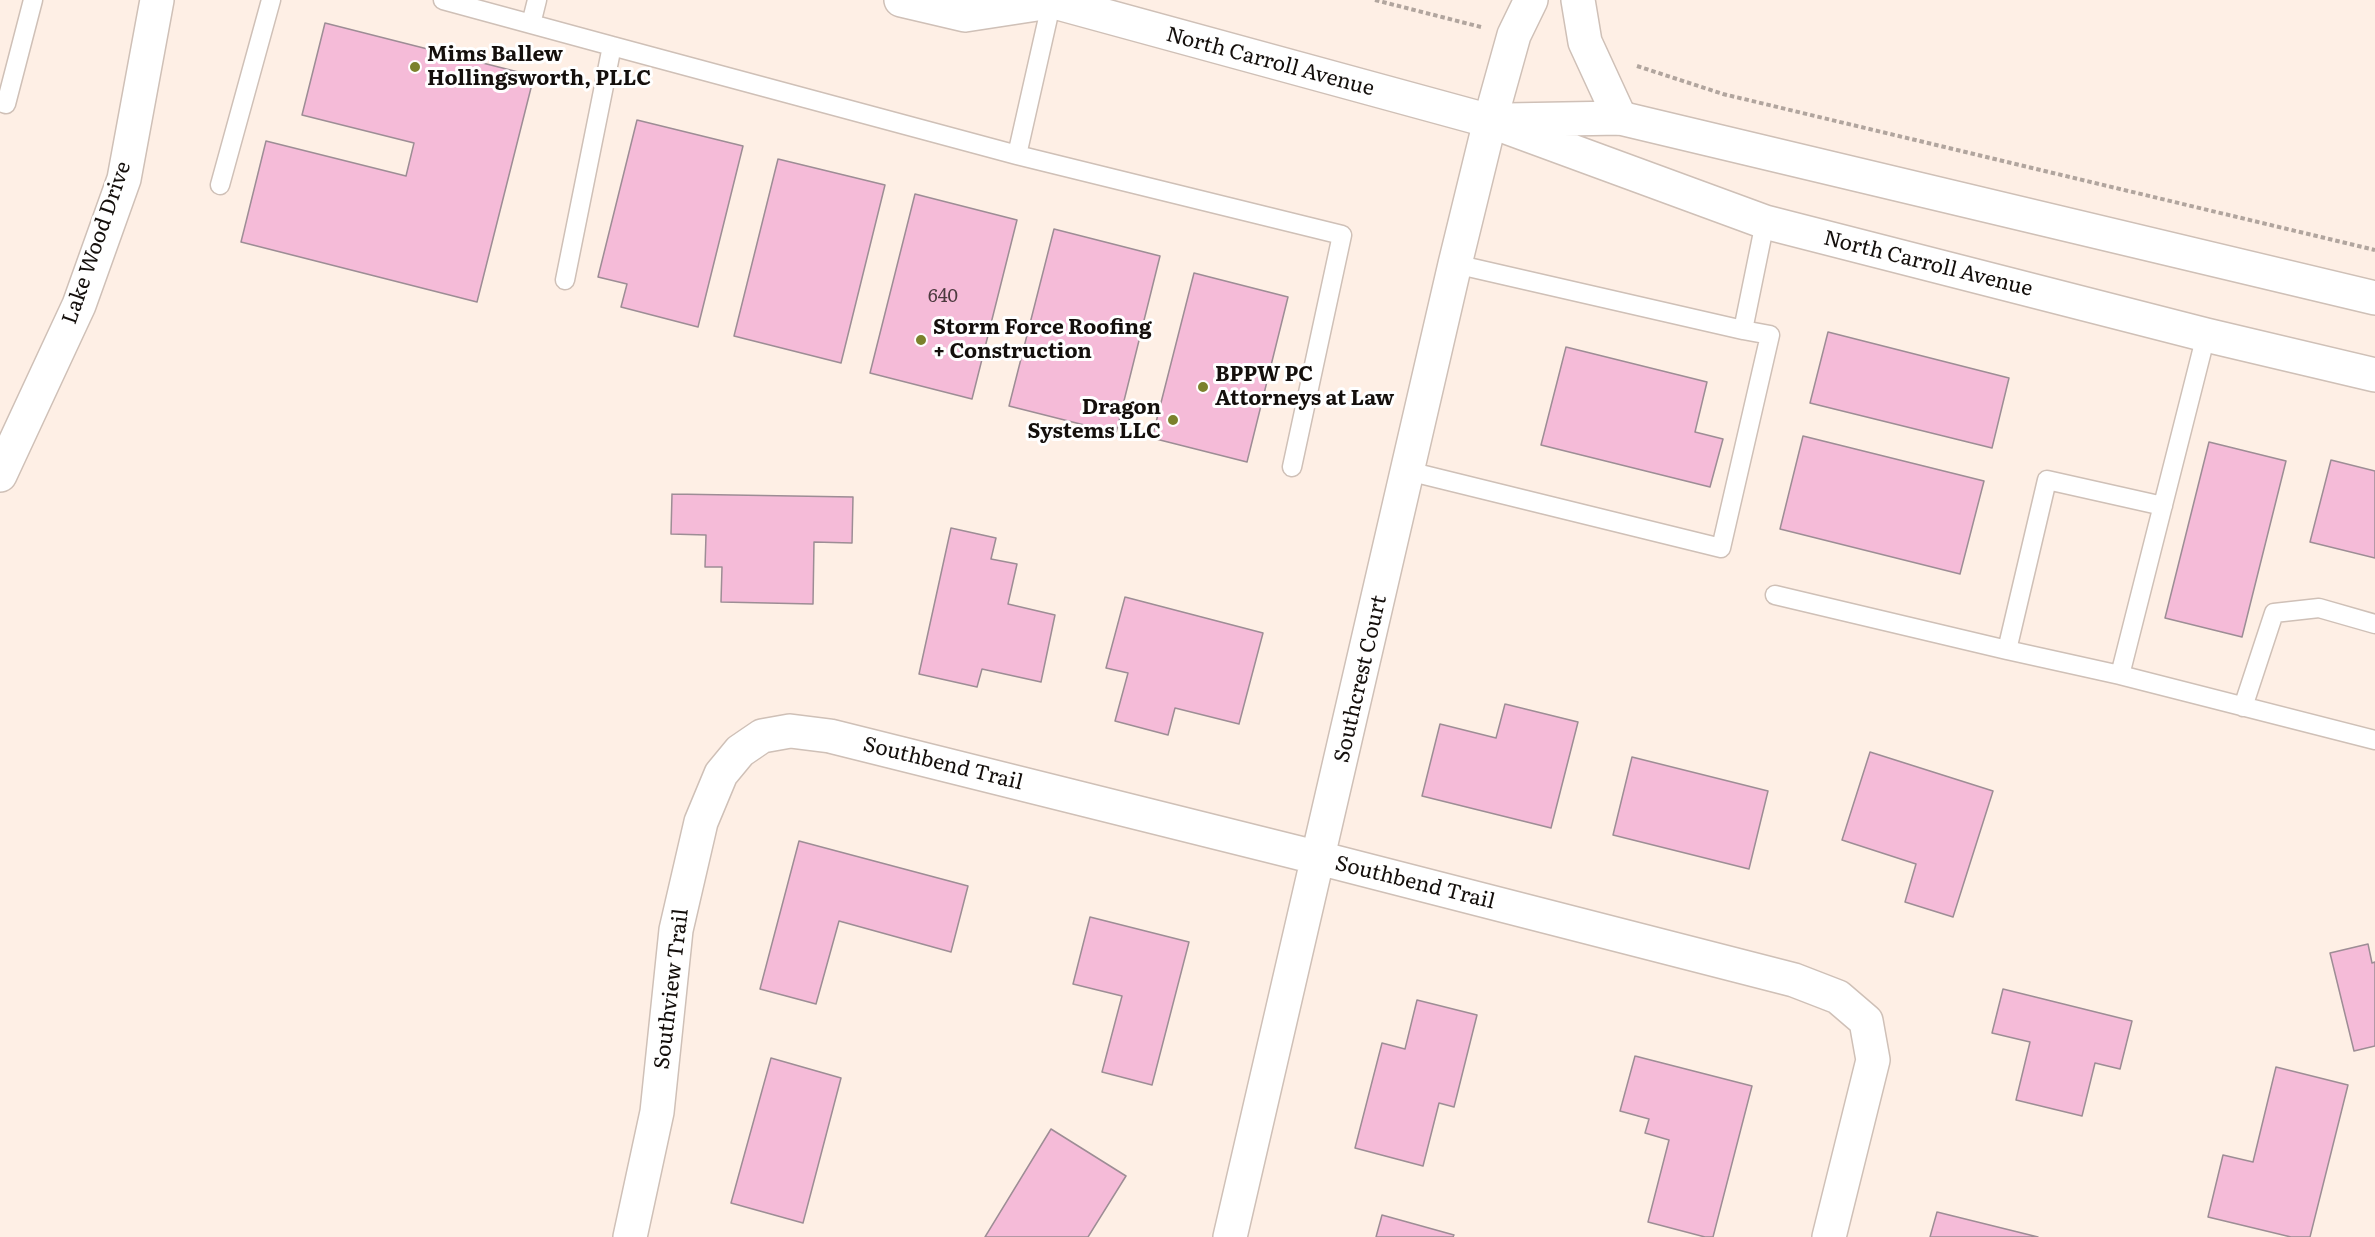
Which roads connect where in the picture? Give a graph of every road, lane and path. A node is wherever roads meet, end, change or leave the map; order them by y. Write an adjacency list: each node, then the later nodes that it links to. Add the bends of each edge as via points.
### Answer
1 (33, 0): 15 (lane, via 6,104)
2 (158, 0): 30 (street, Lake Wood Drive, via 124,179 79,305)
3 (271, 0): 19 (lane)
4 (442, 0): 11 (lane)
5 (537, 0): 11 (lane)
6 (901, 0): 10 (street, North Carroll Avenue, via 965,15)
7 (1375, 0): 12 (path)
8 (1531, 0): 12 (street, Southcrest Court)
9 (1578, 0): 14 (street)
10 (1050, 1): 17 (street, North Carroll Avenue); 18 (lane)
11 (531, 24): 13 (lane)
12 (1514, 35): 17 (street, Southcrest Court)
13 (612, 45): 18 (lane); 23 (lane)
14 (1591, 55): 16 (street); 21 (path, via 1735,96)
15 (0, 102)
16 (1620, 118): 17 (street, North Carroll Avenue); 24 (street, North Carroll Avenue)
17 (1491, 121): 20 (street, North Carroll Avenue); 22 (street, Southcrest Court)
18 (1017, 155): 28 (lane, via 1342,235)
19 (220, 185)
20 (1765, 222): 25 (lane); 26 (street, North Carroll Avenue)
21 (2375, 250)
22 (1455, 264): 25 (lane); 29 (street, Southcrest Court)
23 (566, 280)
24 (2375, 298)
25 (1743, 330): 29 (lane, via 1770,335 1721,548)
26 (2206, 335): 27 (street, North Carroll Avenue); 31 (lane)
27 (2375, 375)
28 (1292, 467)
29 (1408, 471): 39 (street, Southcrest Court)
30 (0, 475)
31 (2163, 506): 34 (lane, via 2047,480); 35 (lane)
32 (1775, 595): 34 (lane)
33 (2375, 624): 36 (lane, via 2319,608 2274,613)
34 (2007, 650): 35 (lane)
35 (2120, 675): 36 (lane)
36 (2242, 707): 37 (lane)
37 (2375, 740)
38 (740, 751): 39 (street, Southbend Trail, via 762,736 790,731 830,736); 40 (street, Southview Trail, via 721,774 701,822 678,919 657,1112)
39 (1320, 858): 41 (street, Southcrest Court); 42 (street, Southbend Trail, via 1794,980 1838,997 1866,1021 1873,1060)
40 (630, 1237)
41 (1230, 1237)
42 (1829, 1237)

